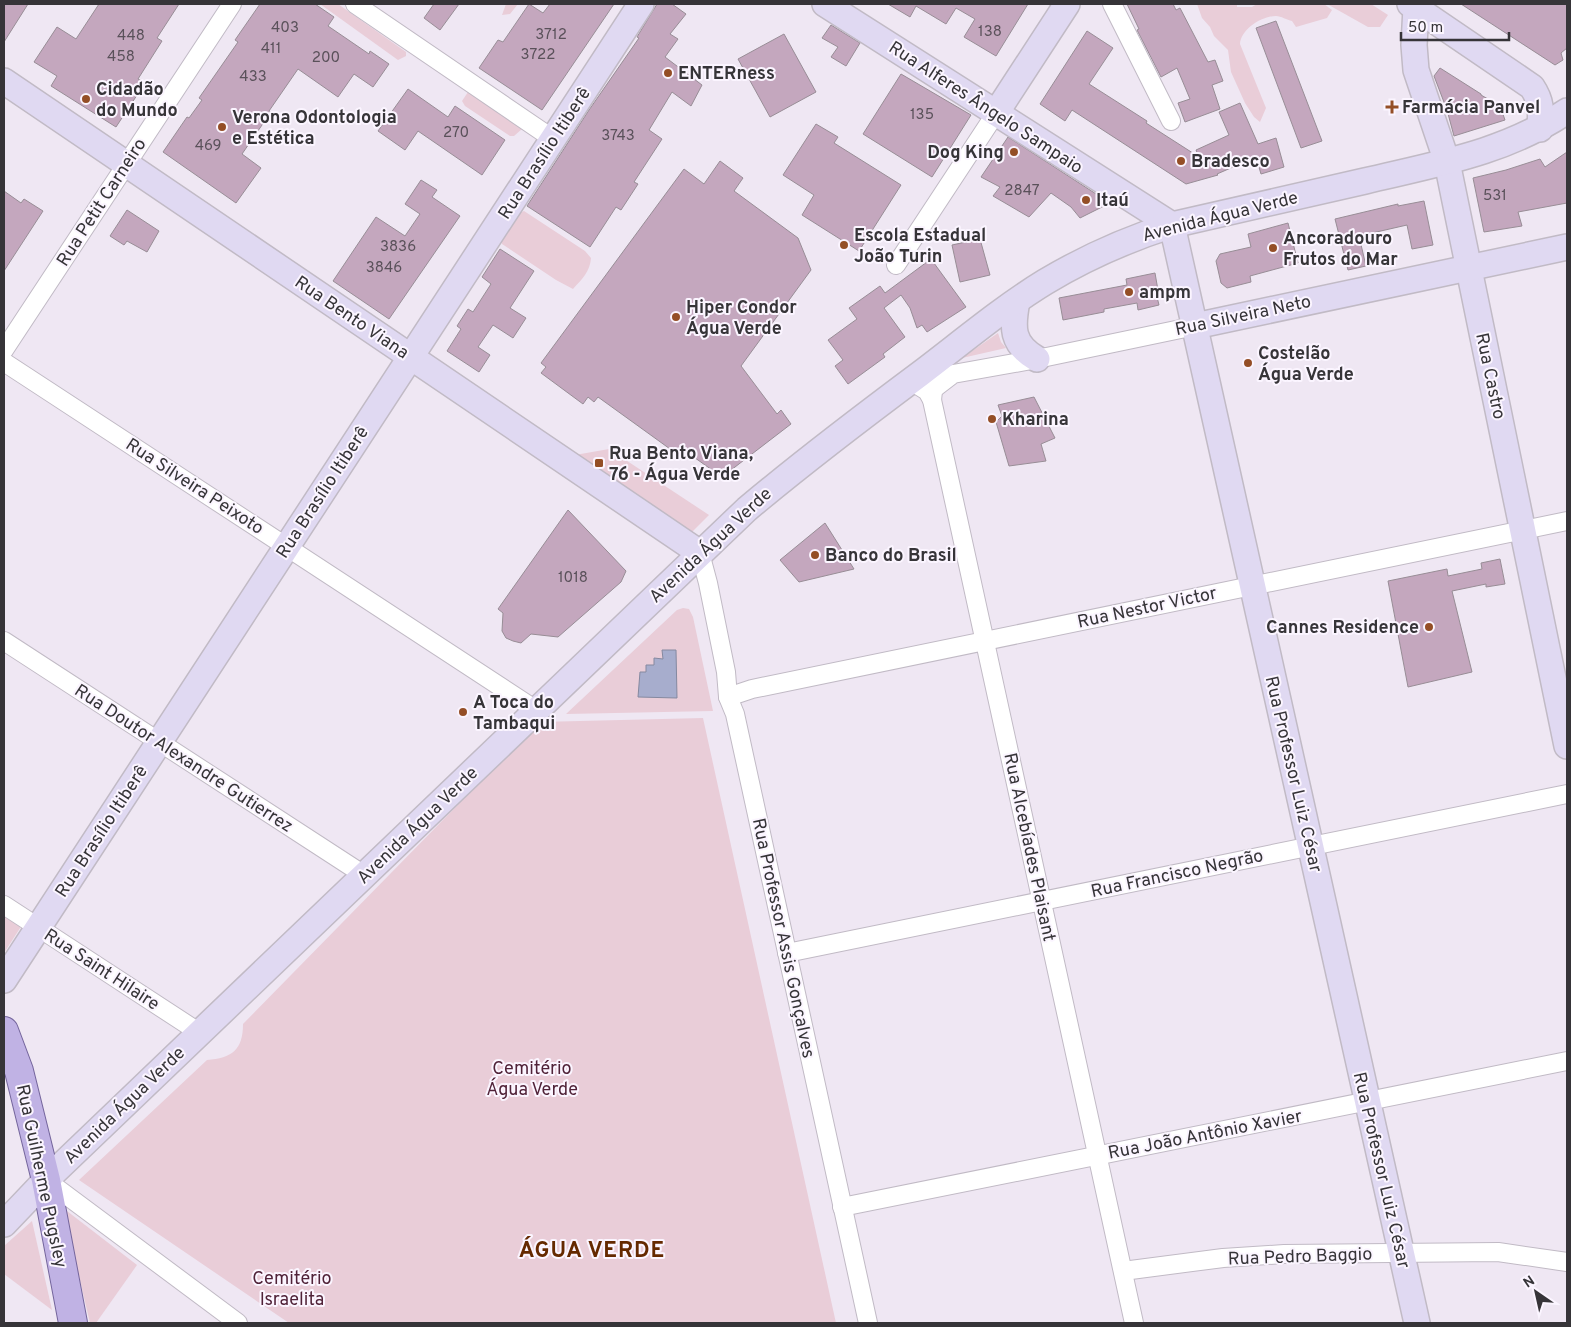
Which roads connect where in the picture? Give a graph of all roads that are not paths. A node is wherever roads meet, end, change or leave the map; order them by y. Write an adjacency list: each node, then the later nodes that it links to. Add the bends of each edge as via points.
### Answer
1 (232, 4): 15 (street, Rua Petit Carneiro)
2 (355, 4): 13 (street)
3 (641, 4): 13 (main road, Rua Brasílio Itiberê)
4 (825, 4): 10 (main road, Rua Alferes Ângelo Sampaio)
5 (1067, 4): 10 (main road)
6 (1112, 4): 11 (street)
7 (1415, 5): 12 (main road, via 1532,87 1539,97); 14 (main road, Rua Castro, via 1416,70)
8 (4, 81): 15 (main road, Rua Bento Viana)
9 (1567, 111): 12 (main road, Avenida Água Verde)
10 (996, 113): 16 (main road, Rua Alferes Ângelo Sampaio); 18 (street)
11 (1171, 122)
12 (1540, 129): 14 (main road, Avenida Água Verde, via 1487,151)
13 (553, 139): 23 (main road, Rua Brasílio Itiberê)
14 (1447, 162): 16 (main road, Avenida Água Verde); 19 (main road, Rua Castro)
15 (126, 164): 22 (street, Rua Petit Carneiro); 23 (main road, Rua Bento Viana)
16 (1172, 225): 20 (main road, Avenida Água Verde, via 1094,255); 21 (main road, Rua Professor Luiz César)
17 (1567, 247): 19 (main road, Rua Silveira Neto)
18 (896, 265)
19 (1469, 268): 21 (main road, Rua Silveira Neto); 29 (main road, Rua Castro)
20 (1017, 301): 24 (main road, via 1013,319 1016,338 1021,347); 26 (main road, Avenida Água Verde)
21 (1195, 326): 24 (street, Rua Silveira Neto); 32 (main road, Rua Professor Luiz César)
22 (4, 350)
23 (411, 356): 30 (main road, Rua Brasílio Itiberê); 31 (main road, Rua Bento Viana)
24 (1037, 359): 27 (street, Rua Silveira Neto, via 953,374 936,386)
25 (4, 362): 30 (street, Rua Silveira Peixoto)
26 (911, 381): 27 (street, via 927,391); 31 (main road, Avenida Água Verde, via 784,478)
27 (932, 400): 34 (street, Rua Alcebíades Plaisant)
28 (1567, 521): 29 (street, Rua Nestor Victor)
29 (1522, 530): 32 (street, Rua Nestor Victor); 38 (main road, Rua Castro)
30 (287, 547): 36 (street, Rua Silveira Peixoto); 37 (main road, Rua Brasílio Itiberê)
31 (700, 553): 35 (street, Rua Professor Assis Gonçalves, via 726,672); 36 (main road, Avenida Água Verde)
32 (1252, 586): 34 (street, Rua Nestor Victor); 40 (main road, Rua Professor Luiz César)
33 (4, 641): 37 (street, Rua Doutor Alexandre Gutierrez)
34 (984, 641): 35 (street, Rua Nestor Victor, via 752,689); 42 (street, Rua Alcebíades Plaisant)
35 (728, 697): 45 (street, Rua Professor Assis Gonçalves, via 735,714)
36 (536, 710): 41 (main road, Avenida Água Verde)
37 (159, 742): 41 (street, Rua Doutor Alexandre Gutierrez); 44 (main road, Rua Brasílio Itiberê)
38 (1567, 746)
39 (1567, 794): 40 (street, Rua Francisco Negrão)
40 (1310, 846): 42 (street, Rua Francisco Negrão); 50 (main road, Rua Professor Luiz César)
41 (364, 875): 48 (main road, Avenida Água Verde)
42 (1042, 901): 45 (street, Rua Francisco Negrão); 51 (street, Rua Alcebíades Plaisant)
43 (4, 904): 44 (street, Rua Saint Hilaire)
44 (38, 927): 46 (main road, Rua Brasílio Itiberê); 48 (street, Rua Saint Hilaire)
45 (787, 953): 53 (street, Rua Professor Assis Gonçalves)
46 (4, 980)
47 (4, 1032): 52 (main road, Rua Guilherme Pugsley, via 21,1079)
48 (200, 1033): 52 (main road, Avenida Água Verde)
49 (1567, 1061): 50 (street, Rua João Antônio Xavier)
50 (1367, 1101): 51 (street, Rua João Antônio Xavier); 55 (main road, Rua Professor Luiz César)
51 (1097, 1156): 53 (street, Rua João Antônio Xavier); 57 (street, Rua Alcebíades Plaisant)
52 (46, 1180): 54 (main road, Avenida Água Verde); 58 (main road, Rua Guilherme Pugsley); 59 (street)
53 (842, 1207): 60 (street, Rua Professor Assis Gonçalves)
54 (4, 1224)
55 (1401, 1254): 56 (street, Rua Pedro Baggio, via 1498,1252); 57 (street, Rua Pedro Baggio, via 1253,1255); 62 (main road, Rua Professor Luiz César)
56 (1567, 1262)
57 (1123, 1271): 61 (street, Rua Alcebíades Plaisant)
58 (73, 1323)
59 (238, 1323)
60 (868, 1323)
61 (1134, 1323)
62 (1416, 1323)

